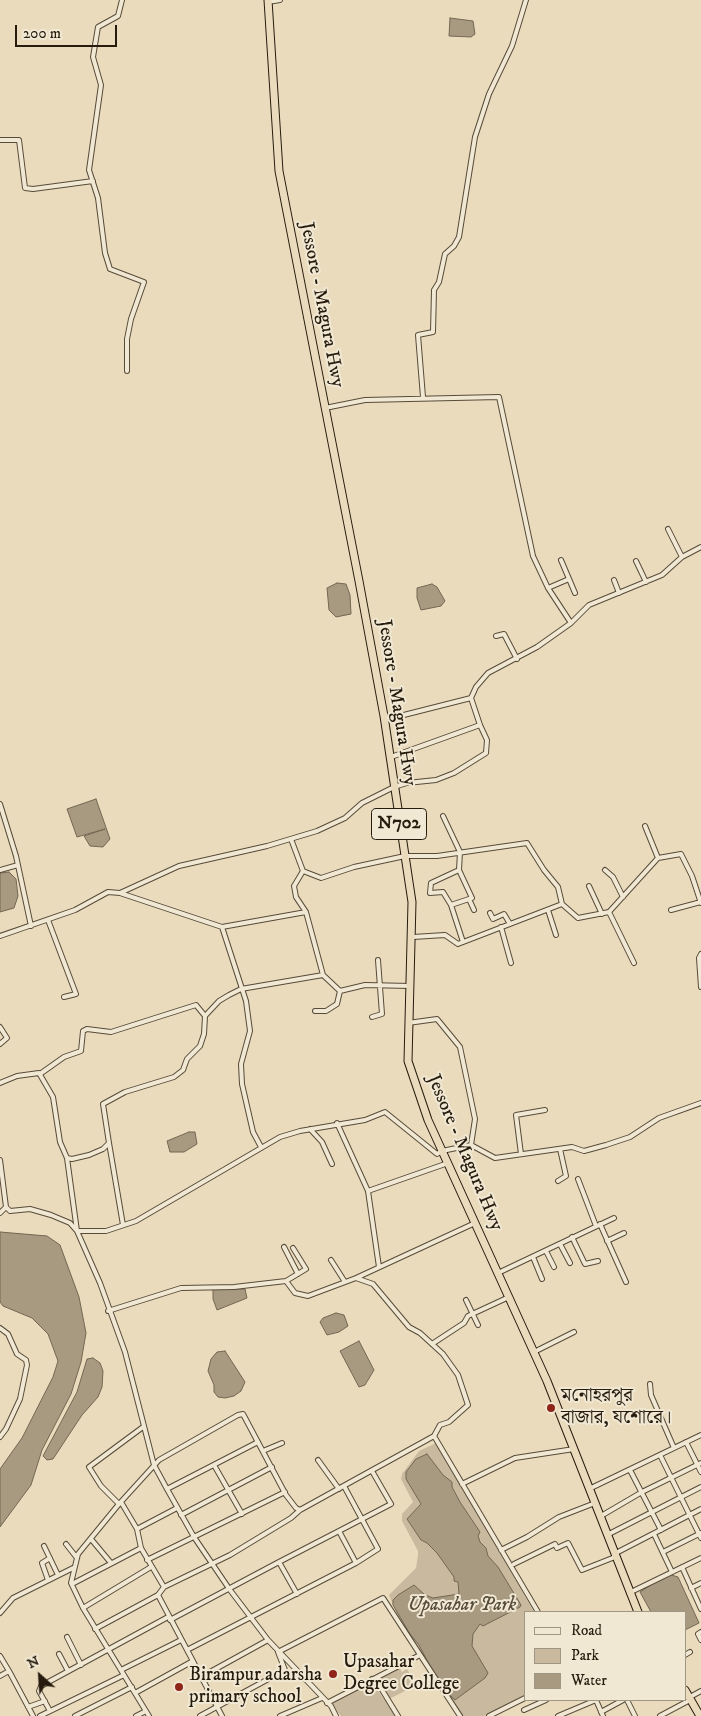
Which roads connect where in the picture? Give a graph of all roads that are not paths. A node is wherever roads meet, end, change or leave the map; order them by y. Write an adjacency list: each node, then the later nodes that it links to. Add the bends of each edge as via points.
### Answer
1 (122, 0): 6 (street, via 118,16 98,27 93,57 101,85 89,170)
2 (280, 0): 4 (street)
3 (526, 0): 8 (street, via 512,46 489,94 476,137 459,236 445,254 434,290 433,332 418,335)
4 (268, 1): 9 (highway, Jessore - Magura Hwy / N702, via 279,171)
5 (0, 140): 6 (street, via 19,140 25,188)
6 (93, 181): 7 (street, via 110,269 144,282 127,339)
7 (127, 371)
8 (423, 397): 9 (street, via 365,400); 18 (street, via 499,397 533,556)
9 (325, 408): 25 (highway, Jessore - Magura Hwy / N702)
10 (668, 529): 12 (street)
11 (701, 547): 12 (street)
12 (682, 557): 17 (street, via 662,575)
13 (561, 560): 15 (street)
14 (636, 562): 17 (street)
15 (569, 579): 18 (street); 19 (street)
16 (614, 580): 20 (street)
17 (646, 582): 20 (street)
18 (548, 588): 21 (street)
19 (575, 593)
20 (619, 593): 21 (street, via 589,605)
21 (571, 623): 23 (street)
22 (496, 636): 23 (street, via 504,634)
23 (517, 659): 24 (street, via 488,673)
24 (471, 698): 25 (street); 26 (street)
25 (384, 720): 27 (highway, Jessore - Magura Hwy / N702)
26 (480, 725): 27 (street); 28 (street, via 487,740 486,753 436,780)
27 (388, 757): 28 (highway, Jessore - Magura Hwy / N702)
28 (394, 787): 32 (street, via 362,803 345,818); 34 (highway, Jessore - Magura Hwy / N702)
29 (0, 804): 36 (street)
30 (443, 816): 33 (street)
31 (645, 826): 35 (street)
32 (290, 839): 38 (street); 44 (street, via 178,866)
33 (460, 852): 34 (street); 39 (street); 48 (street, via 527,843 558,886)
34 (405, 856): 38 (street, via 321,878); 64 (highway, Jessore - Magura Hwy / N702, via 412,902)
35 (658, 858): 43 (street, via 681,854); 45 (street)
36 (18, 865): 37 (street); 59 (street)
37 (0, 870)
38 (303, 870): 53 (street, via 294,886 296,897)
39 (459, 870): 46 (street); 49 (street, via 431,883 430,893 443,892)
40 (605, 870): 45 (street, via 613,877)
41 (701, 881): 43 (street)
42 (589, 886): 56 (street)
43 (696, 886): 47 (street)
44 (120, 892): 57 (street, via 108,892); 60 (street)
45 (623, 897): 54 (street)
46 (470, 899): 49 (street); 50 (street)
47 (701, 902): 52 (street)
48 (562, 904): 51 (street); 56 (street, via 578,918)
49 (451, 905): 65 (street)
50 (474, 910)
51 (548, 910): 58 (street); 62 (street)
52 (671, 910)
53 (306, 912): 60 (street); 70 (street)
54 (609, 912): 56 (street); 69 (street)
55 (490, 913): 58 (street, via 493,919 504,914)
56 (602, 914)
57 (48, 920): 59 (street); 76 (street, via 76,994)
58 (510, 924): 61 (street)
59 (31, 926): 63 (street)
60 (222, 927): 74 (street)
61 (501, 927): 65 (street); 68 (street)
62 (556, 935)
63 (0, 936)
64 (412, 937): 65 (street, via 445,935 458,944); 72 (highway, Jessore - Magura Hwy / N702)
65 (463, 942)
66 (701, 954): 73 (street)
67 (378, 960): 71 (street)
68 (511, 963)
69 (634, 963)
70 (323, 974): 74 (street); 75 (street)
71 (380, 985): 72 (street); 75 (street); 79 (street, via 382,1014)
72 (411, 986): 80 (highway, Jessore - Magura Hwy / N702)
73 (701, 987)
74 (241, 989): 78 (street, via 219,1001); 91 (street, via 250,1030 241,1064 242,1084 253,1132)
75 (340, 991): 77 (street, via 337,1004 326,1010)
76 (64, 997)
77 (315, 1010)
78 (205, 1016): 83 (street, via 196,1006 111,1032 87,1029 83,1031 80,1051 64,1057); 89 (street, via 200,1046 187,1059 183,1070 174,1077 125,1092 103,1104)
79 (372, 1017)
80 (408, 1023): 90 (street, via 438,1019 460,1047 476,1119); 93 (highway, Jessore - Magura Hwy / N702, via 408,1061)
81 (0, 1027): 82 (street, via 8,1038)
82 (0, 1044)
83 (40, 1074): 84 (street, via 18,1076); 95 (street, via 53,1097 60,1142)
84 (0, 1083)
85 (701, 1103): 92 (street, via 659,1118 630,1137 606,1145 584,1151 572,1147)
86 (545, 1110): 94 (street, via 516,1115)
87 (337, 1124): 88 (street); 93 (street, via 365,1120 385,1112 438,1154); 101 (street)
88 (310, 1129): 91 (street, via 280,1137); 98 (street, via 322,1142)
89 (108, 1143): 95 (street, via 103,1150); 106 (street)
90 (471, 1145): 93 (street); 94 (street, via 495,1158)
91 (262, 1147): 106 (street, via 194,1189)
92 (560, 1149): 94 (street); 100 (street, via 566,1176)
93 (442, 1151): 97 (highway, Jessore - Magura Hwy / N702)
94 (521, 1154)
95 (67, 1158): 108 (street)
96 (0, 1160): 102 (street)
97 (448, 1163): 101 (street); 105 (highway, Jessore - Magura Hwy / N702)
98 (332, 1164)
99 (578, 1178): 107 (street)
100 (558, 1181)
101 (368, 1191): 121 (street)
102 (6, 1207): 103 (street); 108 (street, via 10,1211 30,1209 51,1215 70,1223)
103 (0, 1213)
104 (614, 1218): 107 (street)
105 (475, 1223): 121 (street); 122 (highway, Jessore - Magura Hwy / N702)
106 (123, 1225): 108 (street, via 106,1230)
107 (598, 1225): 110 (street); 111 (street)
108 (77, 1231): 131 (street, via 100,1283)
109 (624, 1233): 111 (street)
110 (572, 1237): 112 (street); 118 (street, via 585,1264)
111 (607, 1241): 128 (street)
112 (560, 1244): 115 (street); 119 (street)
113 (284, 1247): 123 (street)
114 (293, 1248): 123 (street, via 306,1269)
115 (546, 1251): 116 (street); 120 (street)
116 (533, 1257): 122 (street); 125 (street)
117 (331, 1260): 127 (street)
118 (598, 1261)
119 (570, 1263)
120 (554, 1267)
121 (379, 1268): 124 (street)
122 (498, 1272): 129 (highway, Jessore - Magura Hwy / N702)
123 (298, 1274): 126 (street)
124 (356, 1278): 127 (street); 136 (street, via 373,1284 409,1327)
125 (542, 1279)
126 (286, 1281): 127 (street, via 296,1293 308,1296); 131 (street, via 181,1288)
127 (345, 1282)
128 (626, 1282)
129 (509, 1297): 132 (street); 137 (highway, Jessore - Magura Hwy / N702)
130 (466, 1300): 132 (street)
131 (108, 1311): 139 (street, via 125,1352)
132 (472, 1314): 133 (street); 136 (street)
133 (478, 1326)
134 (0, 1328): 142 (street, via 8,1334 17,1354 26,1360 27,1365 20,1399)
135 (574, 1332): 137 (street)
136 (432, 1344): 141 (street, via 458,1376 468,1405 449,1422 440,1425)
137 (534, 1352): 147 (highway, Jessore - Magura Hwy / N702)
138 (650, 1384): 146 (street, via 651,1394)
139 (143, 1427): 152 (street); 169 (street, via 88,1467 101,1486)
140 (701, 1435): 144 (street)
141 (434, 1436): 156 (street); 159 (street)
142 (0, 1437)
143 (258, 1442): 148 (street); 152 (street, via 243,1414 238,1414 177,1448); 153 (street)
144 (686, 1442): 146 (street); 151 (street)
145 (282, 1443): 148 (street)
146 (674, 1448): 149 (street)
147 (574, 1449): 159 (street, via 515,1458); 165 (highway, Jessore - Magura Hwy / N702)
148 (263, 1451): 154 (street)
149 (660, 1455): 155 (street); 158 (street)
150 (318, 1460): 162 (street)
151 (700, 1464): 157 (street); 158 (street)
152 (154, 1465): 163 (street); 169 (street)
153 (214, 1465): 163 (street); 164 (street)
154 (272, 1467): 164 (street); 166 (street)
155 (630, 1470): 165 (street); 167 (street)
156 (372, 1471): 160 (street); 179 (street, via 391,1504)
157 (701, 1472)
158 (673, 1478): 167 (street); 168 (street)
159 (462, 1484): 191 (street)
160 (344, 1486): 162 (street); 179 (street)
161 (701, 1487): 168 (street)
162 (339, 1488): 173 (street)
163 (167, 1489): 171 (street)
164 (228, 1490): 175 (street); 176 (street)
165 (589, 1490): 170 (highway, Jessore - Magura Hwy / N702)
166 (285, 1492): 173 (street); 175 (street)
167 (642, 1492): 174 (street); 178 (street)
168 (681, 1497): 174 (street); 177 (street)
169 (120, 1503): 180 (street); 187 (street)
170 (595, 1503): 178 (highway, Jessore - Magura Hwy / N702); 191 (street, via 558,1518)
171 (178, 1508): 176 (street); 180 (street)
172 (701, 1509): 177 (street)
173 (300, 1510): 201 (street)
174 (652, 1512): 181 (street); 184 (street)
175 (242, 1514): 186 (street)
176 (181, 1515): 186 (street)
177 (690, 1515): 181 (street); 185 (street)
178 (601, 1516): 184 (highway, Jessore - Magura Hwy / N702)
179 (362, 1519): 182 (street); 200 (street, via 378,1550)
180 (137, 1529): 190 (street)
181 (661, 1530): 183 (street)
182 (339, 1531): 198 (street); 200 (street)
183 (654, 1534): 192 (street); 193 (street)
184 (607, 1535): 193 (highway, Jessore - Magura Hwy / N702)
185 (700, 1535): 192 (street)
186 (194, 1536): 197 (street); 201 (street)
187 (91, 1539): 195 (street); 199 (street)
188 (66, 1544): 195 (street)
189 (44, 1546): 194 (street)
190 (141, 1548): 197 (street); 199 (street)
191 (502, 1550): 219 (street)
192 (663, 1552): 206 (street)
193 (614, 1555): 202 (street, via 582,1570 568,1543 557,1548 555,1544); 214 (highway, Jessore - Magura Hwy / N702)
194 (50, 1558): 207 (street); 208 (street, via 40,1561)
195 (77, 1558): 205 (street)
196 (701, 1558): 204 (street)
197 (147, 1560): 203 (street)
198 (279, 1562): 213 (street); 215 (street)
199 (110, 1563): 210 (street)
200 (356, 1563): 215 (street)
201 (211, 1564): 211 (street); 213 (street)
202 (514, 1564)
203 (152, 1567): 211 (street); 217 (street)
204 (682, 1567): 206 (street); 212 (street)
205 (73, 1568): 207 (street); 210 (street)
206 (672, 1572): 214 (street)
207 (58, 1575): 208 (street)
208 (48, 1580): 221 (street, via 13,1598)
209 (701, 1583): 212 (street)
210 (72, 1584): 217 (street)
211 (164, 1588): 216 (street)
212 (691, 1588): 218 (street)
213 (230, 1590): 222 (street); 223 (street)
214 (630, 1593): 220 (highway, Jessore - Magura Hwy / N702)
215 (297, 1594): 222 (street)
216 (158, 1595): 223 (street); 224 (street)
217 (83, 1608): 224 (street)
218 (701, 1609)
219 (537, 1611)
220 (638, 1611)
221 (0, 1613)
222 (250, 1617): 228 (street); 231 (street)
223 (169, 1618): 227 (street); 230 (street)
224 (95, 1629): 230 (street)
225 (701, 1632): 229 (street, via 698,1634)
226 (67, 1637): 239 (street)
227 (181, 1640): 231 (street); 240 (street)
228 (268, 1640): 232 (street); 245 (street)
229 (701, 1640)
230 (108, 1650): 239 (street); 240 (street)
231 (187, 1650): 238 (street)
232 (278, 1652): 236 (street, via 383,1598); 251 (street); 262 (street, via 285,1670)
233 (690, 1652): 235 (street)
234 (59, 1654): 242 (street)
235 (686, 1654)
236 (420, 1655): 246 (street); 277 (street)
237 (0, 1656): 241 (street)
238 (193, 1661): 245 (street); 250 (street)
239 (80, 1665): 242 (street)
240 (121, 1670): 243 (street)
241 (9, 1671): 244 (street); 261 (street)
242 (68, 1671): 254 (street, via 41,1686 39,1691)
243 (124, 1675): 247 (street); 264 (street)
244 (0, 1676)
245 (201, 1677): 262 (street)
246 (372, 1679): 260 (street); 276 (street)
247 (132, 1687): 250 (street); 269 (street)
248 (701, 1691): 253 (street)
249 (686, 1692): 253 (highway)
250 (135, 1693): 265 (street)
251 (322, 1698): 260 (street); 274 (street)
252 (524, 1698): 278 (street)
253 (690, 1699): 281 (street); 282 (highway)
254 (45, 1701): 261 (street); 264 (street)
255 (544, 1701): 263 (street)
256 (594, 1701): 279 (street)
257 (596, 1701): 266 (street)
258 (623, 1701): 266 (street)
259 (626, 1701): 280 (street)
260 (327, 1703): 275 (street)
261 (28, 1707): 267 (street)
262 (218, 1707): 272 (street); 273 (street)
263 (524, 1710)
264 (50, 1711): 268 (street)
265 (146, 1711): 270 (street); 271 (street)
266 (602, 1714)
267 (33, 1716)
268 (40, 1716)
269 (75, 1716)
270 (136, 1716)
271 (149, 1716)
272 (200, 1716)
273 (222, 1716)
274 (280, 1716)
275 (336, 1716)
276 (398, 1716)
277 (460, 1716)
278 (489, 1716)
279 (558, 1716)
280 (635, 1716)
281 (660, 1716)
282 (700, 1716)

